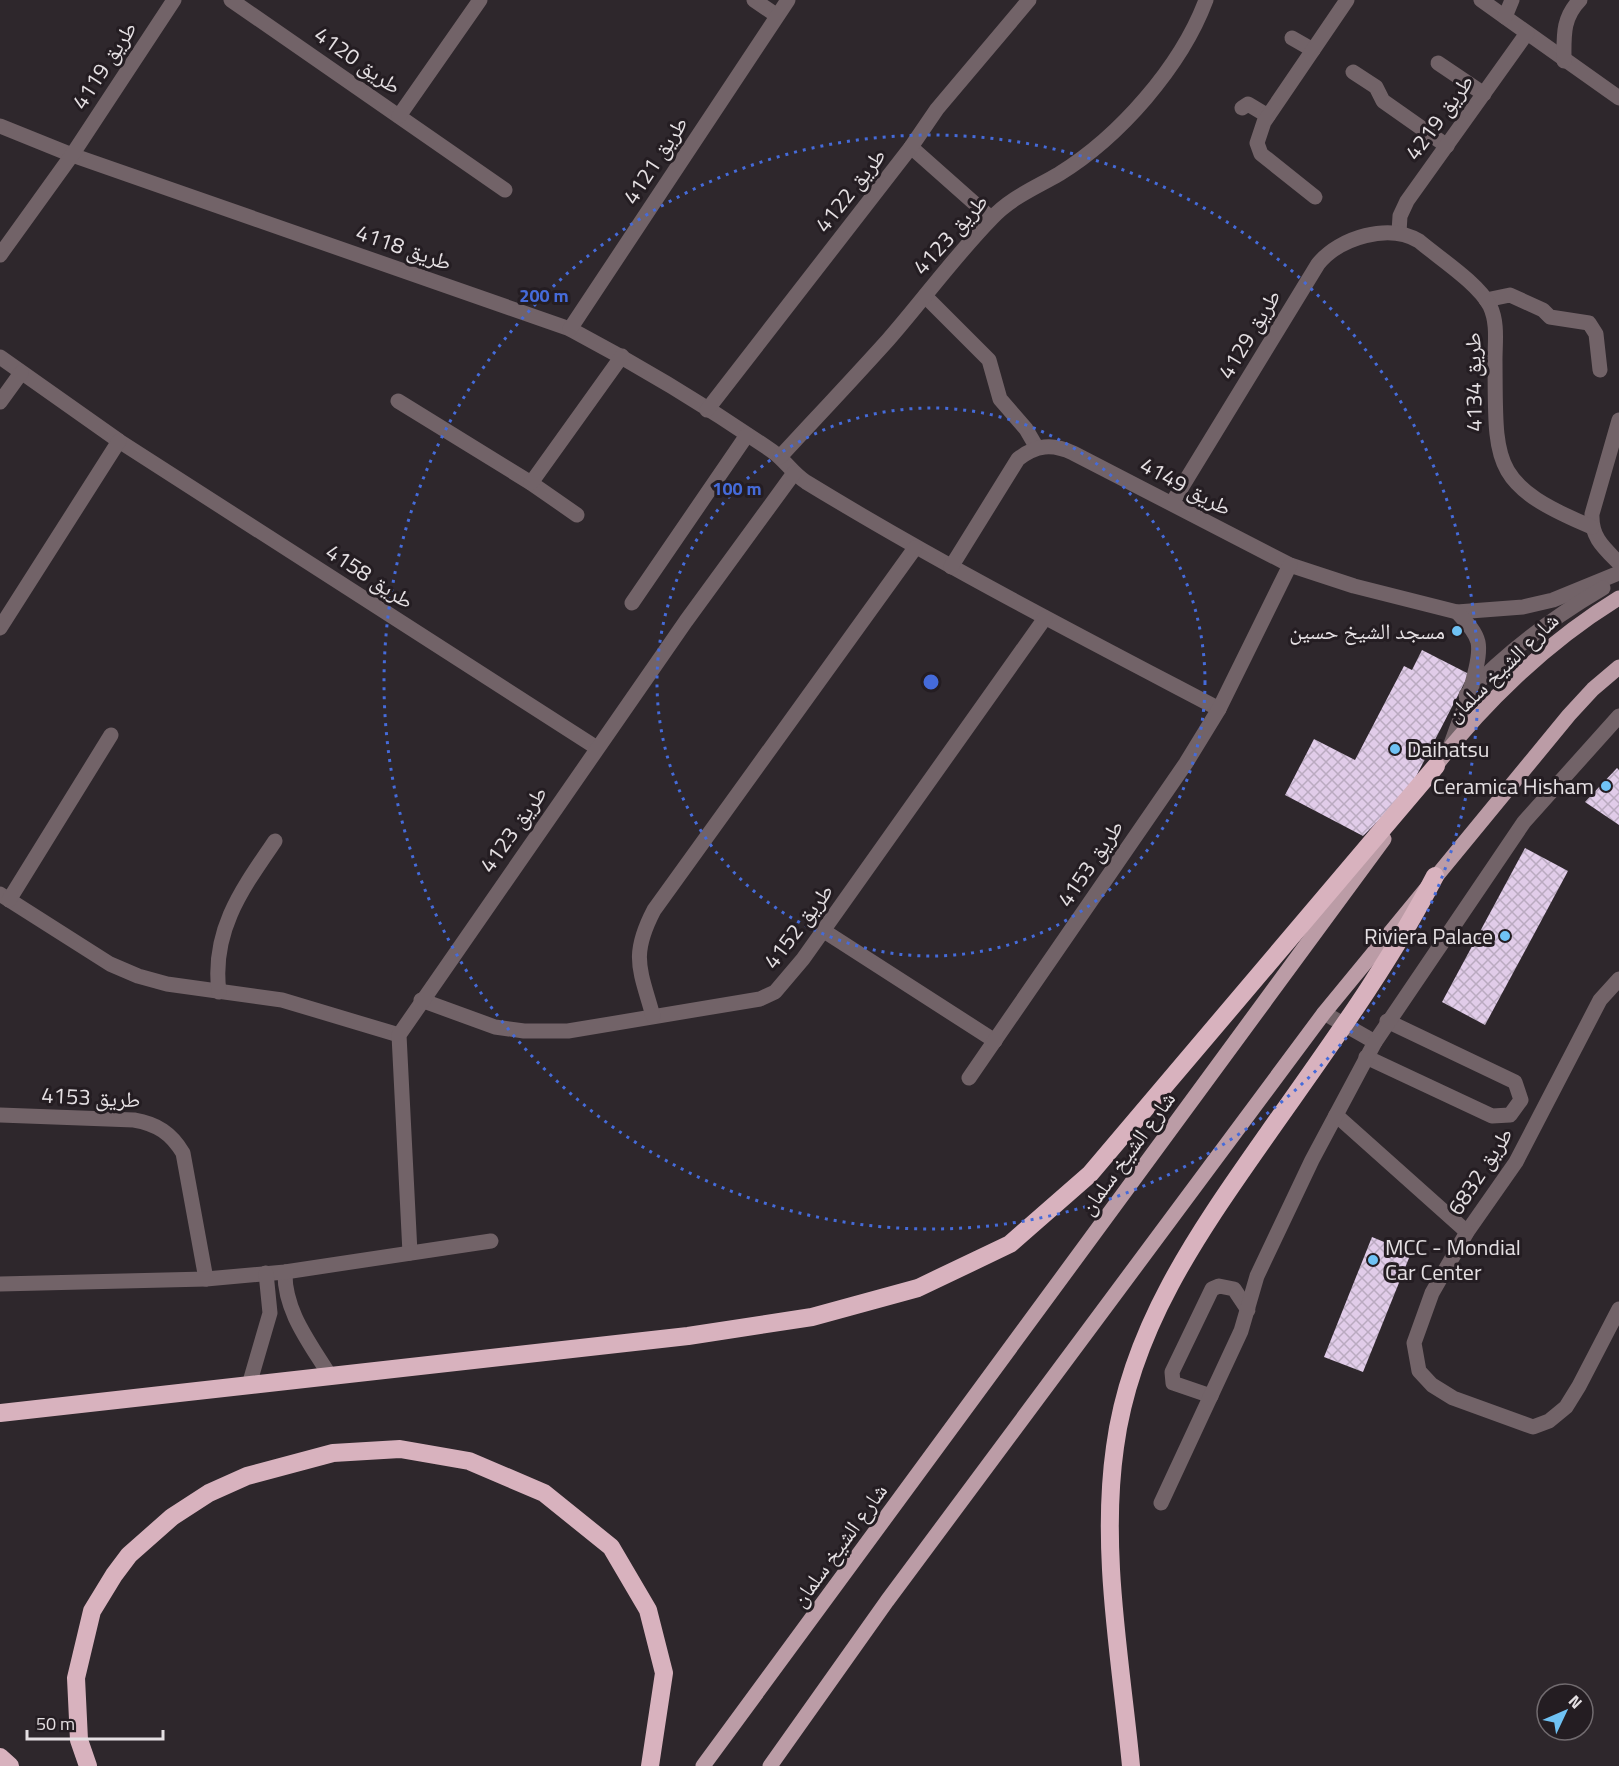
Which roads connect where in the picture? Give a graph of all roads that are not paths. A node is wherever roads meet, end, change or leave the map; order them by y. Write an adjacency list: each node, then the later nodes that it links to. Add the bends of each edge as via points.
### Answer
1 (174, 0): 28 (street, طريق 4119)
2 (231, 0): 23 (street, طريق 4120)
3 (480, 0): 23 (street, طريق 4120)
4 (754, 0): 12 (street)
5 (788, 0): 12 (street, طريق 4121)
6 (1029, 0): 27 (street, طريق 4122, via 937,109)
7 (1206, 0): 31 (street, طريق 4123, via 1188,40 1113,135)
8 (1347, 0): 16 (street)
9 (1481, 0): 13 (street)
10 (1512, 0): 13 (street)
11 (1580, 0): 17 (street, via 1568,13 1564,26)
12 (776, 15): 36 (street, طريق 4121)
13 (1505, 17): 14 (street)
14 (1527, 33): 17 (street); 20 (street, طريق 4219)
15 (1292, 38): 16 (street)
16 (1313, 50): 24 (street)
17 (1564, 61): 21 (street)
18 (1438, 63): 20 (street)
19 (1353, 72): 26 (street, via 1376,87 1383,101)
20 (1484, 94): 26 (street, طريق 4219)
21 (1619, 98)
22 (1242, 108): 24 (street, via 1248,104)
23 (399, 116): 29 (street, طريق 4120)
24 (1268, 116): 30 (street, via 1257,137 1261,154)
25 (0, 126): 28 (street, طريق 4118)
26 (1447, 146): 32 (street, طريق 4219, via 1402,208)
27 (911, 147): 31 (street); 43 (street, طريق 4122)
28 (72, 155): 33 (street); 36 (street, طريق 4118)
29 (505, 190)
30 (1315, 197)
31 (992, 218): 34 (street, طريق 4123)
32 (1399, 232): 35 (street, طريق 4134, via 1419,241); 51 (street, طريق 4129, via 1384,232 1347,243 1323,258)
33 (0, 255)
34 (925, 296): 47 (street, via 989,360 1000,399); 48 (street, طريق 4123)
35 (1486, 300): 39 (street, via 1510,295 1550,317 1589,323 1596,334); 53 (street, طريق 4134, via 1495,321 1496,441 1504,465 1532,499)
36 (570, 329): 37 (street, طريق 4118)
37 (622, 356): 43 (street, طريق 4118); 50 (street)
38 (0, 357): 40 (street, طريق 4158)
39 (1600, 370)
40 (21, 373): 42 (street); 46 (street, طريق 4158)
41 (398, 401): 50 (street)
42 (0, 402)
43 (707, 410): 45 (street)
44 (1619, 420): 53 (street)
45 (747, 435): 48 (street); 61 (street)
46 (119, 441): 64 (street); 70 (street, طريق 4158)
47 (1037, 448): 51 (street, طريق 4149, via 1062,447); 57 (street, via 1011,468)
48 (780, 457): 49 (street)
49 (794, 473): 54 (street); 70 (street, طريق 4123)
50 (531, 483): 52 (street)
51 (1172, 503): 56 (street, طريق 4149)
52 (577, 515)
53 (1592, 526): 55 (street, via 1598,542)
54 (915, 548): 57 (street); 81 (street, via 654,910 639,945 639,962)
55 (1619, 563)
56 (1290, 566): 62 (street, طريق 4149); 67 (street, طريق 4153)
57 (951, 567): 63 (street)
58 (1619, 573): 62 (street, طريق 4149, via 1533,605)
59 (1619, 579): 66 (street, via 1545,623)
60 (1619, 598): 71 (main road, شارع الشيخ سلمان, via 1549,649 1473,722)
61 (632, 603)
62 (1457, 612): 66 (street, via 1478,641 1477,669)
63 (1045, 618): 67 (street); 76 (street, طريق 4152)
64 (0, 628)
65 (1619, 668): 74 (main road, via 1593,688 1569,715)
66 (1466, 695): 71 (street)
67 (1219, 709): 85 (street, طريق 4153)
68 (1619, 716): 82 (street, via 1524,822)
69 (111, 735): 75 (street)
70 (597, 748): 79 (street, طريق 4123)
71 (1449, 751): 72 (main road, شارع الشيخ سلمان)
72 (1436, 766): 100 (highway, via 1090,1174 1010,1244 918,1288 812,1317 688,1336); 109 (main road, شارع الشيخ سلمان)
73 (274, 841): 78 (street, via 245,885 218,947)
74 (1435, 876): 80 (main road); 83 (highway, via 1386,964)
75 (5, 897): 78 (street, via 110,964 167,984)
76 (824, 931): 81 (street, طريق 4152, via 775,992 760,999); 85 (street)
77 (1619, 979): 91 (street, طريق 6832, via 1600,1000 1516,1162)
78 (219, 992): 84 (street, via 300,1004)
79 (421, 1000): 81 (street, طريق 4152, via 495,1027 524,1031 568,1031); 84 (street, طريق 4123)
80 (1324, 1013): 83 (street); 110 (main road)
81 (652, 1016)
82 (1387, 1021): 86 (street); 87 (street, via 1515,1082 1521,1100 1517,1108 1510,1115 1492,1116)
83 (1344, 1025): 86 (street); 111 (highway, via 1182,1260 1152,1320 1128,1383 1112,1465 1110,1538)
84 (399, 1035): 93 (street)
85 (995, 1041): 88 (street, طريق 4153)
86 (1375, 1042): 87 (street)
87 (1366, 1057): 90 (street)
88 (969, 1078)
89 (0, 1115): 96 (street, طريق 4153, via 134,1120 163,1130 183,1153)
90 (1336, 1115): 91 (street); 99 (street, via 1257,1276)
91 (1467, 1232): 98 (street, طريق 6832, via 1432,1293 1413,1343 1419,1371 1453,1398 1533,1427 1549,1421 1566,1407 1580,1386)
92 (492, 1241): 93 (street)
93 (410, 1253): 94 (street)
94 (285, 1272): 95 (street); 100 (street, via 292,1311)
95 (266, 1273): 96 (street); 101 (street, via 270,1313)
96 (206, 1279): 97 (street)
97 (0, 1284)
98 (1619, 1309)
99 (1248, 1310): 102 (street); 102 (street, via 1234,1289 1212,1289 1172,1372 1173,1383 1178,1387)
100 (330, 1376): 101 (highway)
101 (249, 1385): 103 (highway)
102 (1210, 1396): 104 (street)
103 (0, 1413)
104 (1161, 1503)
105 (0, 1757): 106 (highway)
106 (10, 1766)
107 (88, 1766): 108 (highway, via 79,1740 76,1678 92,1611 129,1555 172,1517 209,1493 248,1476 333,1453 400,1449 469,1461 544,1493 611,1547 648,1610 664,1673)
108 (650, 1766)
109 (704, 1766)
110 (770, 1766)
111 (1131, 1766)

